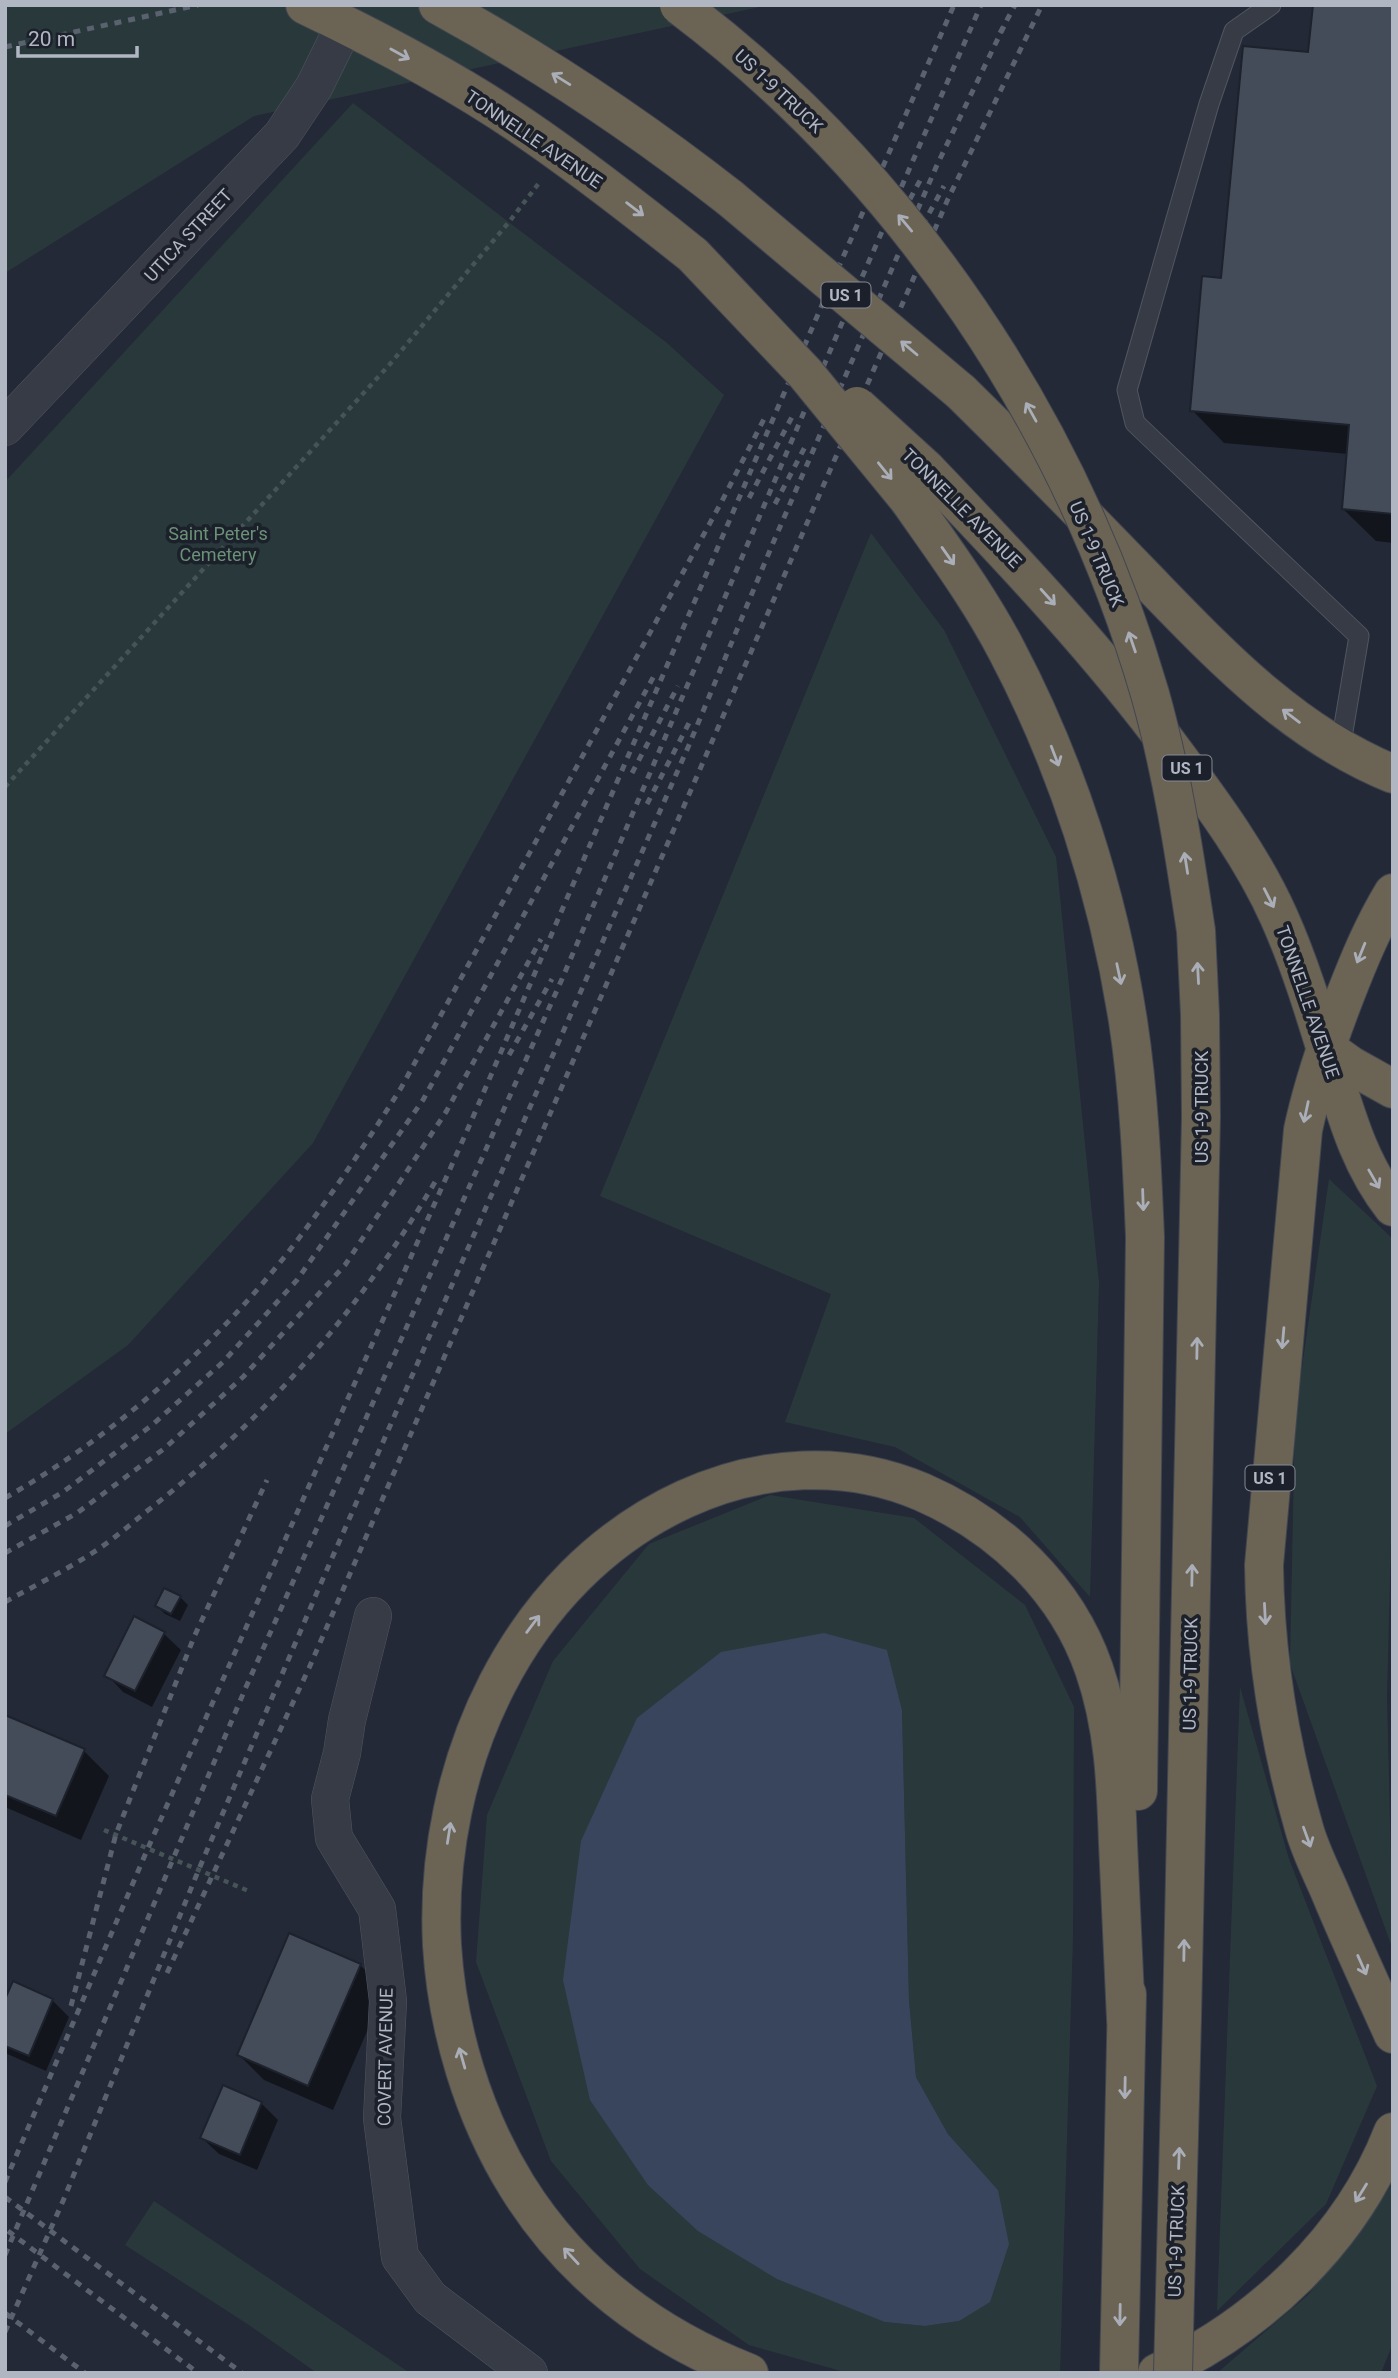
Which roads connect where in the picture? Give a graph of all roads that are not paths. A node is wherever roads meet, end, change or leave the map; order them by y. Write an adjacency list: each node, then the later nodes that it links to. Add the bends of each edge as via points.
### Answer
1 (305, 5): 5 (highway, TONNELLE AVENUE)
2 (438, 5): 8 (highway, US 1, one-way to 2, bridge, via 1252,685 961,392 730,198 618,116)
3 (679, 5): 24 (highway, US 1-9 TRUCK, one-way to 3, bridge, via 1200,1197 1196,931 1174,796 1152,704 1100,555 1002,361 924,247 877,190 775,85)
4 (1271, 5): 8 (lane, via 1234,31 1127,390 1135,423 1359,636)
5 (345, 24): 6 (street, UTICA STREET, via 314,87 282,135); 7 (highway, TONNELLE AVENUE, one-way to 7, bridge, via 523,127 640,212 693,255)
6 (5, 427)
7 (917, 484): 11 (highway, TONNELLE AVENUE / US 1, one-way to 11, via 1029,576 1156,727 1219,813 1279,917); 15 (highway, one-way to 15, via 1041,721 1098,886 1128,1022 1141,1150 1146,1283 1138,1812)
8 (1340, 749): 9 (highway, US 1)
9 (1393, 774)
10 (1393, 893): 11 (highway, one-way to 11, via 1364,947)
11 (1325, 1047): 12 (highway); 13 (highway, TONNELLE AVENUE, one-way to 13, via 1351,1133); 16 (highway, US 1, one-way to 16, via 1308,1102 1298,1162 1264,1565 1268,1653 1280,1733 1304,1829)
12 (1393, 1090)
13 (1393, 1207)
14 (373, 1616): 19 (street, COVERT AVENUE, via 330,1798 334,1838 377,1909 388,2001 382,2118 400,2257 430,2298)
15 (1126, 2019): 18 (highway, one-way to 15, via 517,2186 471,2088 446,1982 444,1868 468,1753 514,1651 586,1563 643,1520 673,1504 724,1483 767,1473 852,1473 915,1489 962,1511 1010,1545 1030,1566 1081,1639 1110,1727); 22 (highway, one-way to 22)
16 (1393, 2034)
17 (1393, 2132): 23 (highway, one-way to 23, via 1342,2222 1296,2277 1215,2342)
18 (599, 2285): 20 (highway, via 652,2339); 21 (highway, via 666,2334)
19 (528, 2373)
20 (696, 2373)
21 (749, 2373)
22 (1119, 2373)
23 (1157, 2373)
24 (1173, 2373)

